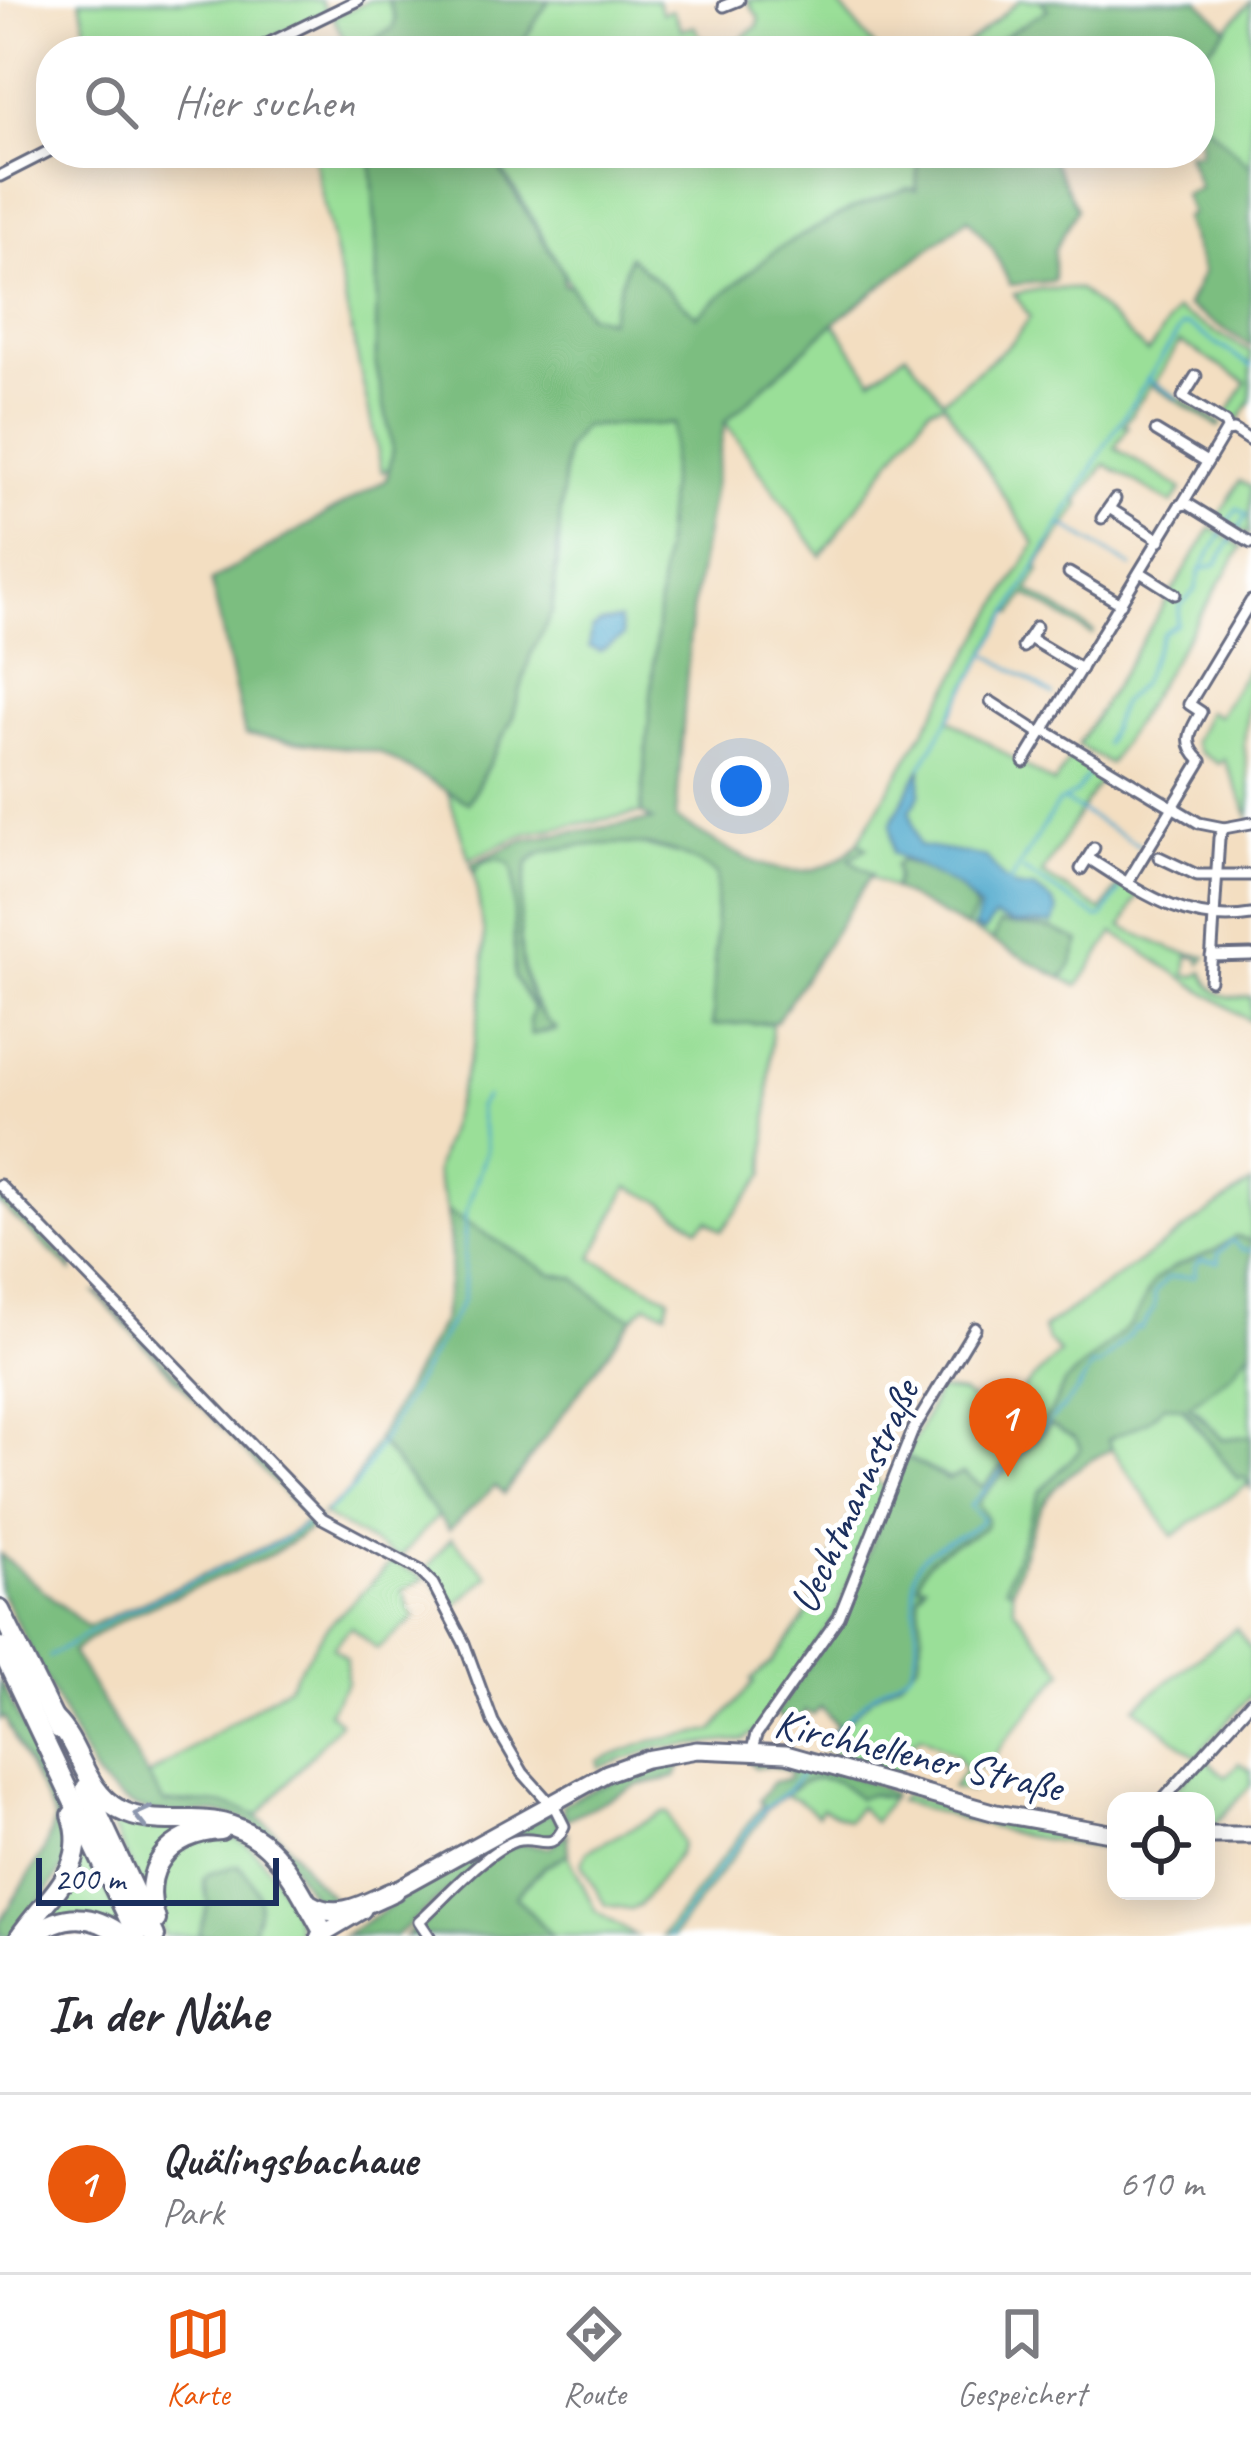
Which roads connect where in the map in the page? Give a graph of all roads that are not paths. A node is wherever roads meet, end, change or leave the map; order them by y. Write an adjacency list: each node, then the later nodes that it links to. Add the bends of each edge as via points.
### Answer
1 (358, 0): 4 (street)
2 (739, 0): 3 (street)
3 (724, 5)
4 (284, 36)
5 (36, 158): 6 (street)
6 (0, 176)
7 (1196, 376): 8 (street, via 1183,398)
8 (1228, 430): 10 (street); 11 (street)
9 (1156, 431): 11 (street)
10 (1251, 441)
11 (1207, 462): 12 (street)
12 (1183, 503): 14 (street); 15 (street)
13 (1109, 508): 14 (street)
14 (1160, 540): 16 (street)
15 (1251, 543)
16 (1140, 572): 18 (street); 20 (street)
17 (1069, 573): 20 (street)
18 (1175, 594)
19 (1251, 601): 26 (street, via 1189,704 1201,712 1188,738 1201,761)
20 (1120, 604): 22 (street)
21 (1030, 638): 22 (street)
22 (1082, 670): 24 (street)
23 (991, 702): 24 (street)
24 (1042, 732): 25 (street); 26 (street)
25 (1024, 762)
26 (1172, 808): 28 (street); 33 (street)
27 (1251, 823): 28 (street)
28 (1224, 828): 32 (street)
29 (1159, 857): 32 (street)
30 (1088, 858): 33 (street)
31 (1251, 875): 32 (street)
32 (1216, 878): 35 (street)
33 (1127, 883): 35 (street, via 1159,903)
34 (1251, 915): 35 (street)
35 (1215, 917): 36 (street)
36 (1211, 956): 37 (street); 38 (street)
37 (1251, 956)
38 (1210, 980)
39 (0, 1185): 48 (street, via 322,1518 434,1584 493,1722)
40 (975, 1328): 45 (street, Uechtmannstraße, via 913,1430 839,1617)
41 (0, 1610): 44 (highway)
42 (0, 1647): 46 (highway)
43 (1251, 1702): 47 (street)
44 (54, 1719): 53 (highway, one-way to 44, via 274,1853 241,1826 141,1818 112,1805); 59 (highway)
45 (752, 1750): 48 (main road, Kirchhellener Straße, via 646,1760); 49 (main road, Kirchhellener Straße, via 812,1759 1038,1823)
46 (61, 1772): 55 (highway, via 76,1826 74,1860); 58 (highway)
47 (1170, 1792)
48 (548, 1802): 52 (main road, Kirchhellener Straße); 60 (street, via 561,1817 561,1834 547,1844 514,1841 489,1858 419,1922)
49 (1107, 1833)
50 (1251, 1834): 51 (main road)
51 (1215, 1835)
52 (394, 1891): 53 (highway, via 344,1912 324,1912); 54 (main road, Kirchhellener Straße)
53 (306, 1900): 54 (highway)
54 (318, 1935): 59 (highway, via 267,1860 239,1835 220,1830 178,1840 158,1865 151,1903)
55 (20, 1936)
56 (33, 1936): 57 (highway, via 79,1917)
57 (123, 1936)
58 (137, 1936)
59 (159, 1936)
60 (429, 1936)

